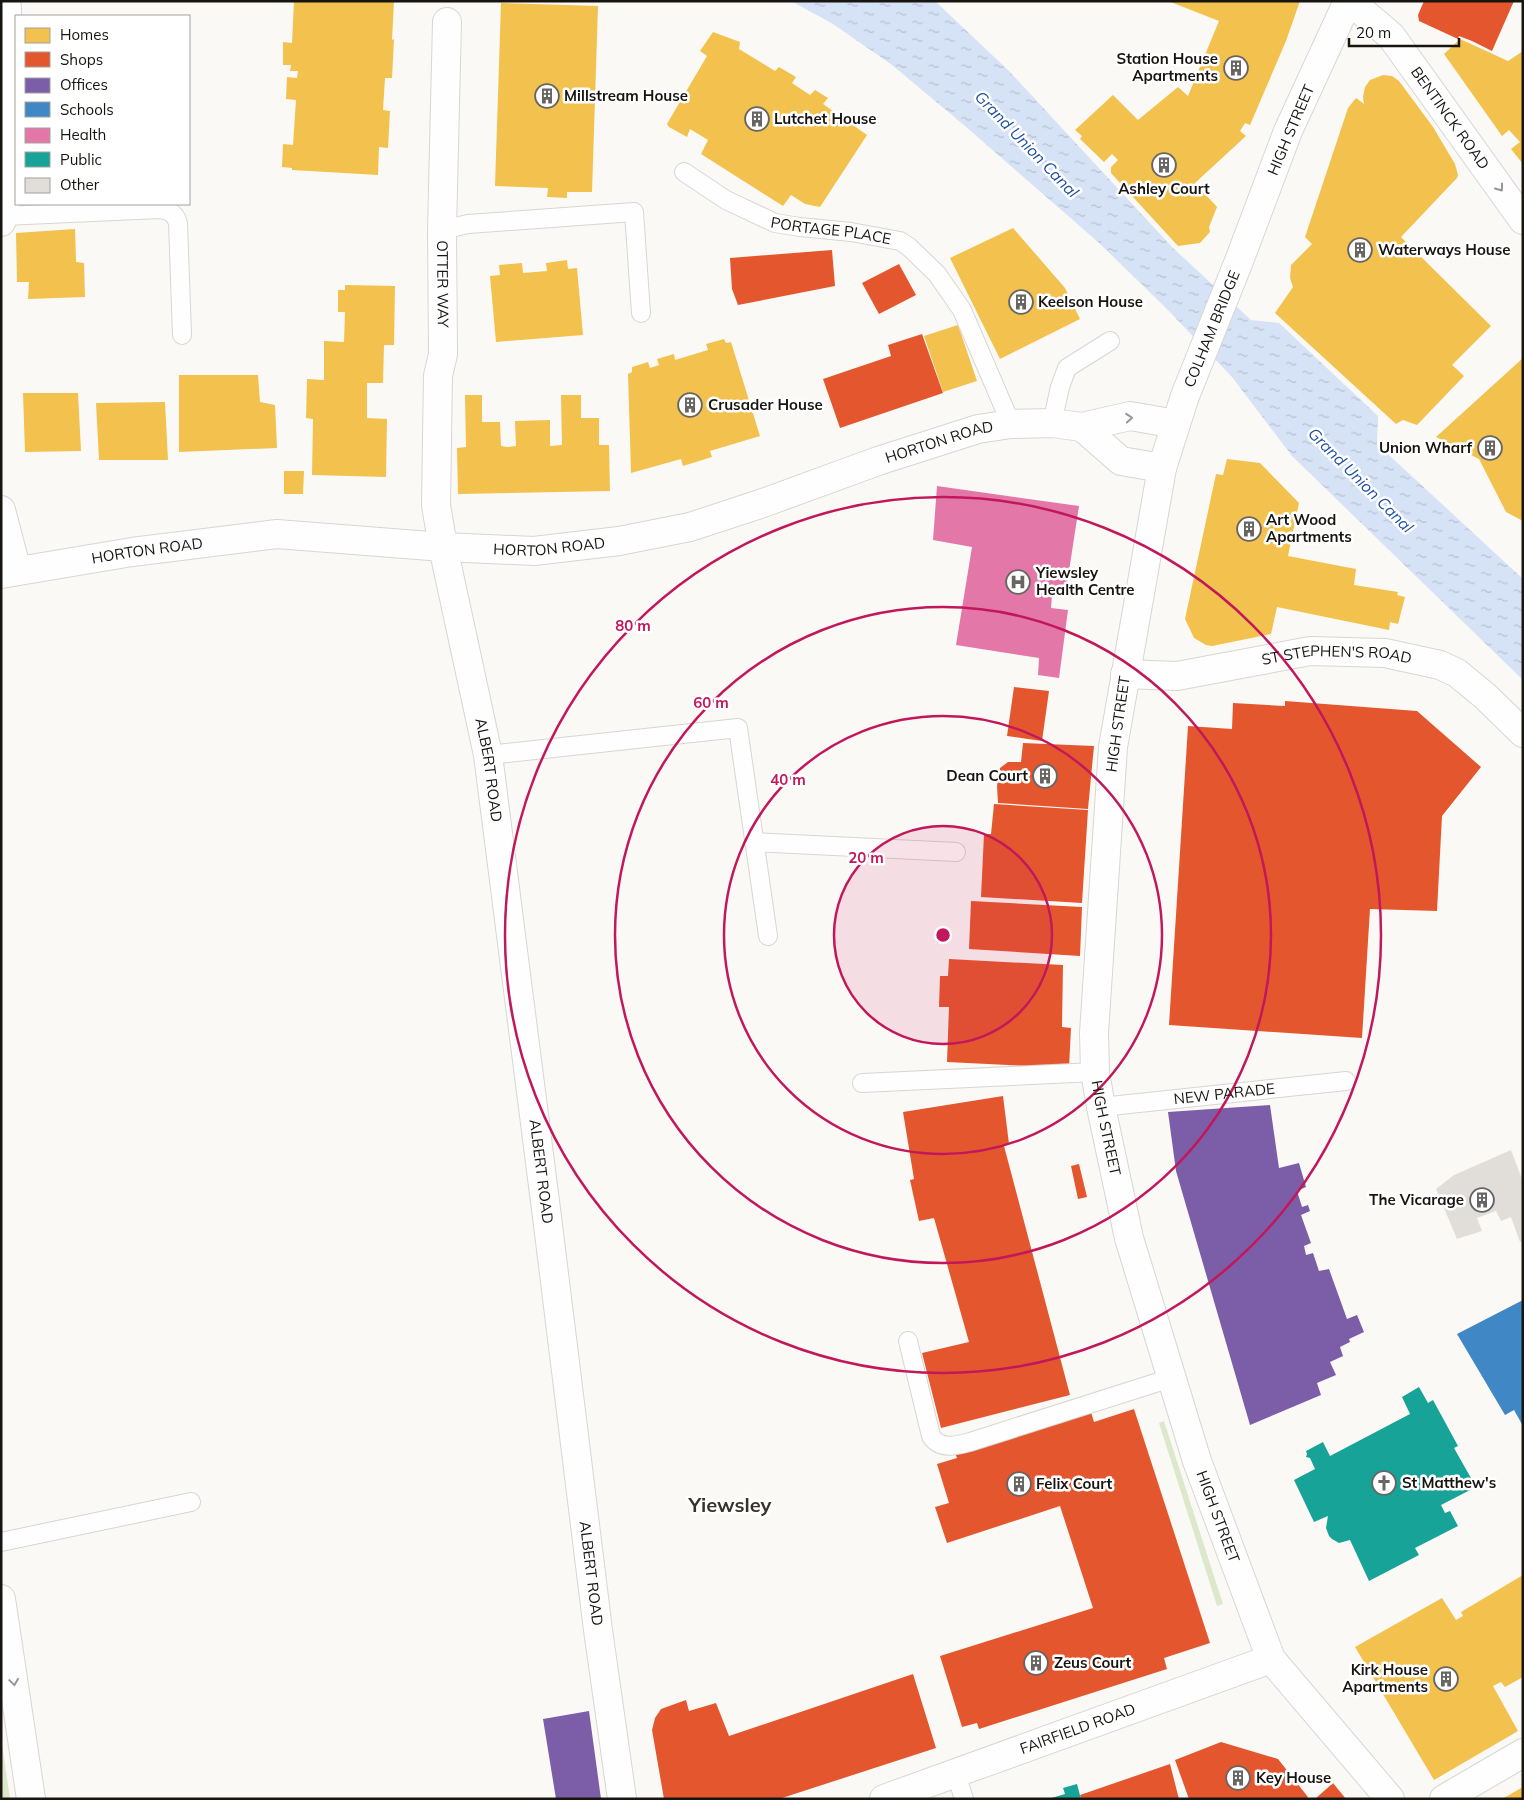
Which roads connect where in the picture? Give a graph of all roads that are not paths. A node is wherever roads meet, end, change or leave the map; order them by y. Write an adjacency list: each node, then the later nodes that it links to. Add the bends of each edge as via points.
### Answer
1 (1349, 1): 7 (street, BENTINCK ROAD, one-way to 7, via 1391,36); 9 (street, HIGH STREET, via 1288,132)
2 (7, 7): 4 (street)
3 (447, 22): 8 (street, OTTER WAY)
4 (12, 48): 6 (street, via 8,184)
5 (684, 172): 15 (lane, PORTAGE PLACE, via 726,200 775,223 851,232 900,241 910,247 938,274 962,310)
6 (3, 219): 11 (lane, via 160,209 173,213 178,223)
7 (1523, 220)
8 (442, 230): 10 (lane, via 468,224 634,212); 20 (street, OTTER WAY, via 442,354 438,376 436,505)
9 (1239, 261): 13 (street, COLHAM BRIDGE)
10 (641, 313)
11 (182, 335)
12 (1110, 341): 14 (lane, via 1067,368)
13 (1185, 396): 16 (street, HIGH STREET)
14 (1052, 423): 15 (street, HORTON ROAD); 17 (street, HORTON ROAD)
15 (1011, 424): 20 (street, HORTON ROAD, via 978,429 727,515 654,535 534,551)
16 (1176, 424): 17 (street, HORTON ROAD, one-way to 16, via 1130,416); 18 (street, HIGH STREET)
17 (1082, 427): 18 (street, via 1121,461)
18 (1162, 468): 22 (street, HIGH STREET)
19 (1, 510): 21 (street)
20 (443, 547): 21 (street, HORTON ROAD, via 277,534 132,552); 24 (street, ALBERT ROAD)
21 (9, 572)
22 (1125, 674): 23 (street, ST STEPHEN'S ROAD, via 1177,676 1310,651 1384,653 1440,665 1457,673); 28 (street, HIGH STREET, via 1113,747 1094,1026)
23 (1523, 733)
24 (488, 755): 25 (lane, via 738,728); 41 (street, ALBERT ROAD)
25 (754, 842): 26 (lane); 27 (lane)
26 (956, 852)
27 (768, 936)
28 (1095, 1072): 30 (lane); 31 (street, HIGH STREET)
29 (1346, 1082): 31 (lane, NEW PARADE)
30 (862, 1083)
31 (1101, 1107): 33 (street, HIGH STREET, via 1129,1238)
32 (908, 1341): 33 (lane, via 931,1436 945,1446 970,1442)
33 (1171, 1378): 37 (street, HIGH STREET, via 1197,1461)
34 (190, 1502): 35 (lane)
35 (1, 1542)
36 (1, 1599): 40 (street, one-way to 40)
37 (1271, 1659): 39 (street, FAIRFIELD ROAD); 43 (street, HIGH STREET)
38 (1523, 1753): 44 (street)
39 (960, 1786): 42 (street, FAIRFIELD ROAD)
40 (31, 1799)
41 (622, 1799)
42 (884, 1799)
43 (1390, 1799)
44 (1444, 1799)

